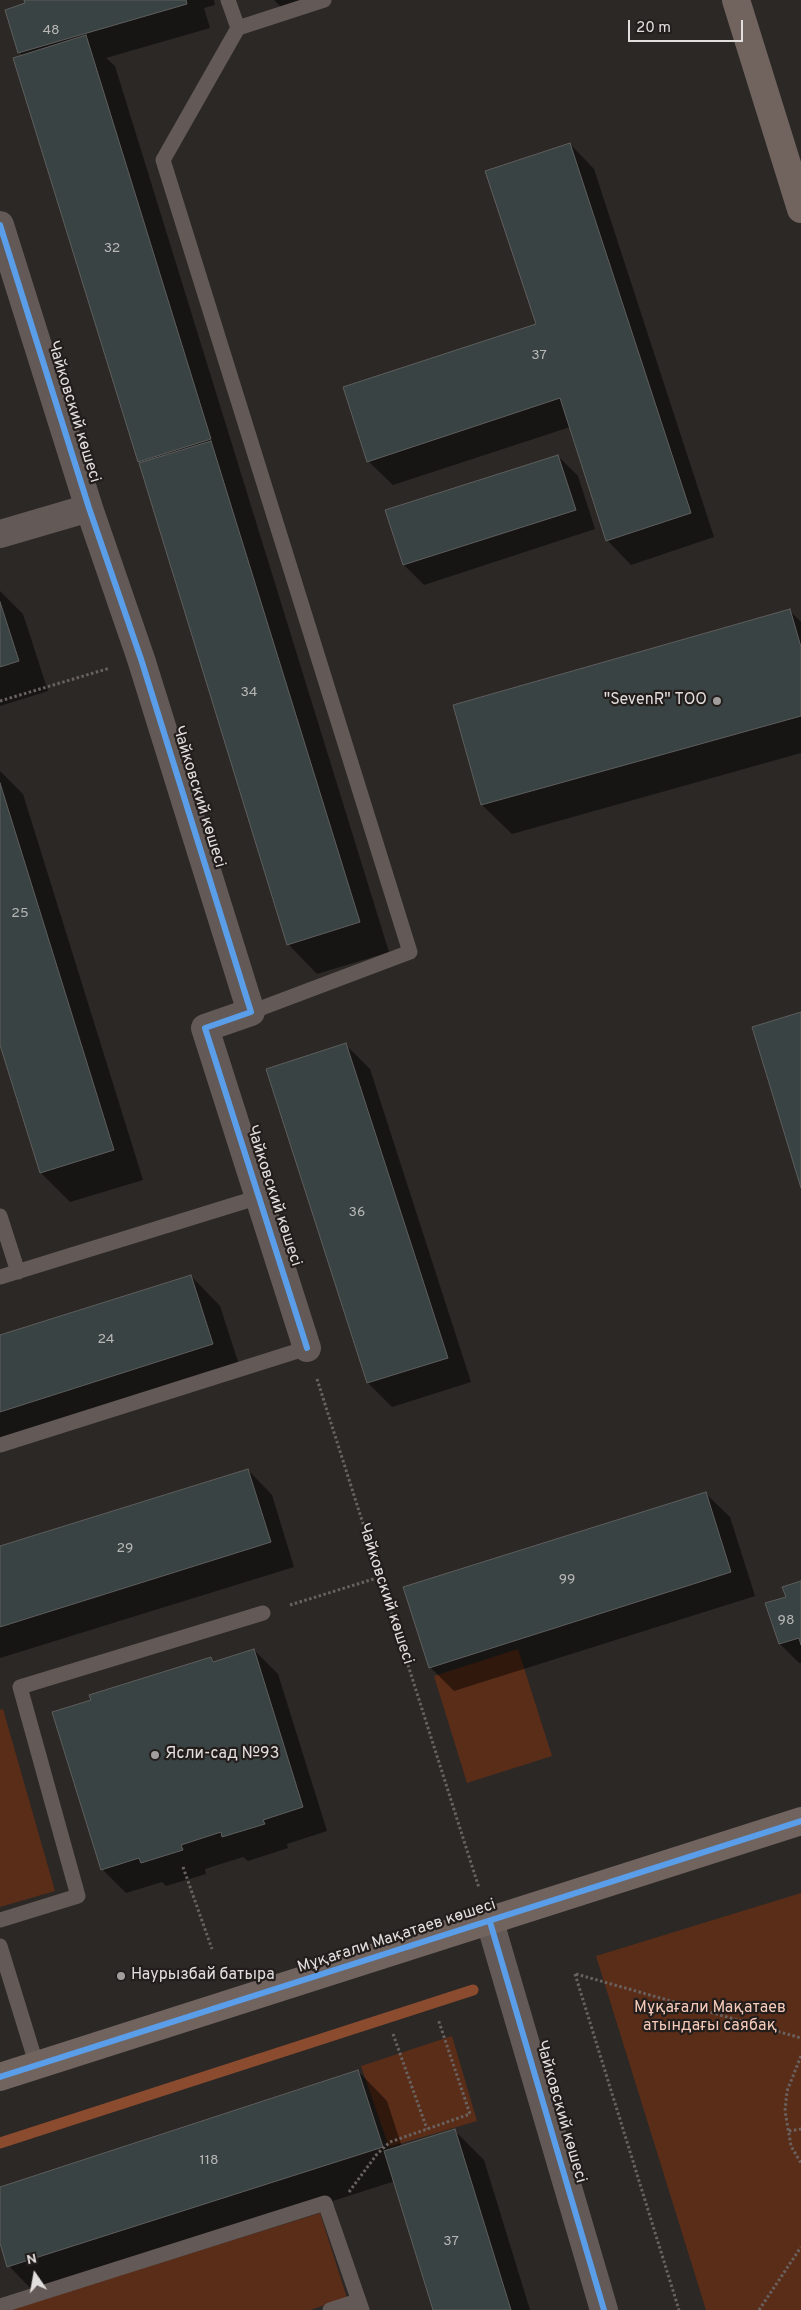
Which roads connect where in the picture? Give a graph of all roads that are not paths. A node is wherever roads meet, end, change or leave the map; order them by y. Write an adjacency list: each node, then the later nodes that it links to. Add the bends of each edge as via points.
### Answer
1 (228, 0): 4 (lane)
2 (324, 0): 4 (lane)
3 (736, 0): 5 (main road)
4 (238, 28): 9 (lane, via 163,160 410,952)
5 (801, 210)
6 (0, 225): 7 (street, Чайковский көшесі)
7 (89, 508): 8 (street); 9 (street, Чайковский көшесі, via 141,659)
8 (0, 534)
9 (251, 1012): 10 (street, Чайковский көшесі, via 205,1028)
10 (259, 1197): 12 (lane); 14 (street, Чайковский көшесі)
11 (0, 1216): 12 (lane)
12 (18, 1272): 13 (lane)
13 (0, 1278)
14 (307, 1348): 15 (lane)
15 (0, 1445)
16 (263, 1613): 18 (lane, via 20,1687 78,1896)
17 (801, 1821): 19 (main road, Мұқағали Мақатаев көшесі)
18 (0, 1920)
19 (490, 1922): 21 (main road, Мұқағали Мақатаев көшесі); 26 (street, Чайковский көшесі)
20 (0, 1946): 21 (lane)
21 (37, 2066): 22 (main road, Мұқағали Мақатаев көшесі)
22 (0, 2077)
23 (360, 2305): 24 (lane, via 325,2203); 25 (lane)
24 (0, 2306)
25 (330, 2310)
26 (604, 2310)

